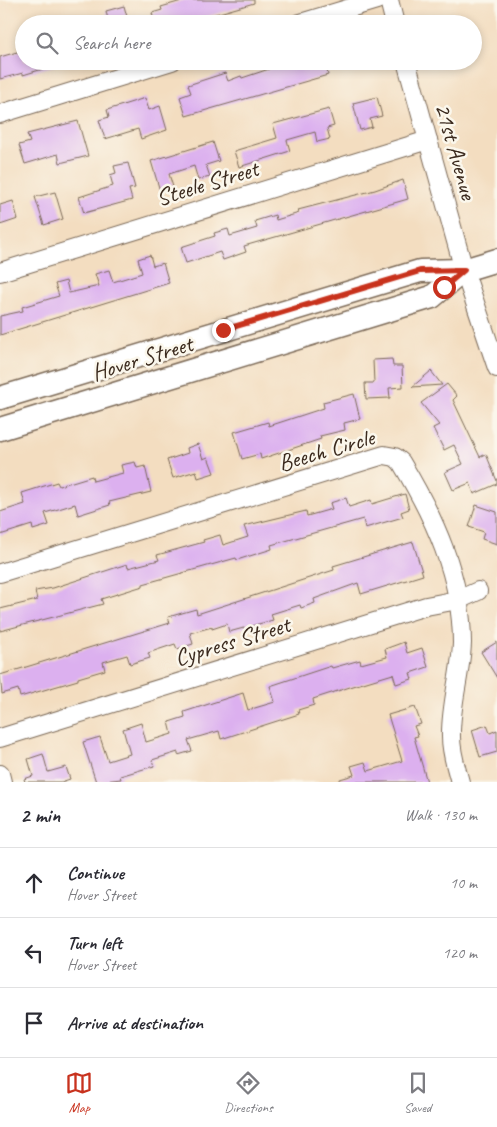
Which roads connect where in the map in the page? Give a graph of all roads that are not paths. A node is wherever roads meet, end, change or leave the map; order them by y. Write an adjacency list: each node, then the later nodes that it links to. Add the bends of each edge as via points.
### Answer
1 (377, 0): 3 (street)
2 (389, 0): 4 (street)
3 (327, 15)
4 (393, 15)
5 (143, 70): 7 (street)
6 (409, 70): 8 (street, 21st Avenue)
7 (0, 114)
8 (428, 140): 10 (street, 21st Avenue); 11 (street, Steele Street)
9 (497, 260): 10 (main road, Hover Street)
10 (464, 270): 12 (street, 21st Avenue); 13 (main road, Hover Street, via 420,271); 14 (main road, Hover Street, via 432,297)
11 (0, 272)
12 (497, 368)
13 (0, 398)
14 (0, 429)
15 (0, 573): 17 (street, Beech Circle, via 384,455 401,462 426,505 446,551)
16 (478, 592): 17 (street, Cypress Street)
17 (458, 600): 18 (street, Cypress Street, via 426,606); 21 (street, Beech Circle, via 462,643 451,736 453,760)
18 (0, 738)
19 (0, 774): 20 (street)
20 (2, 782)
21 (460, 782)

